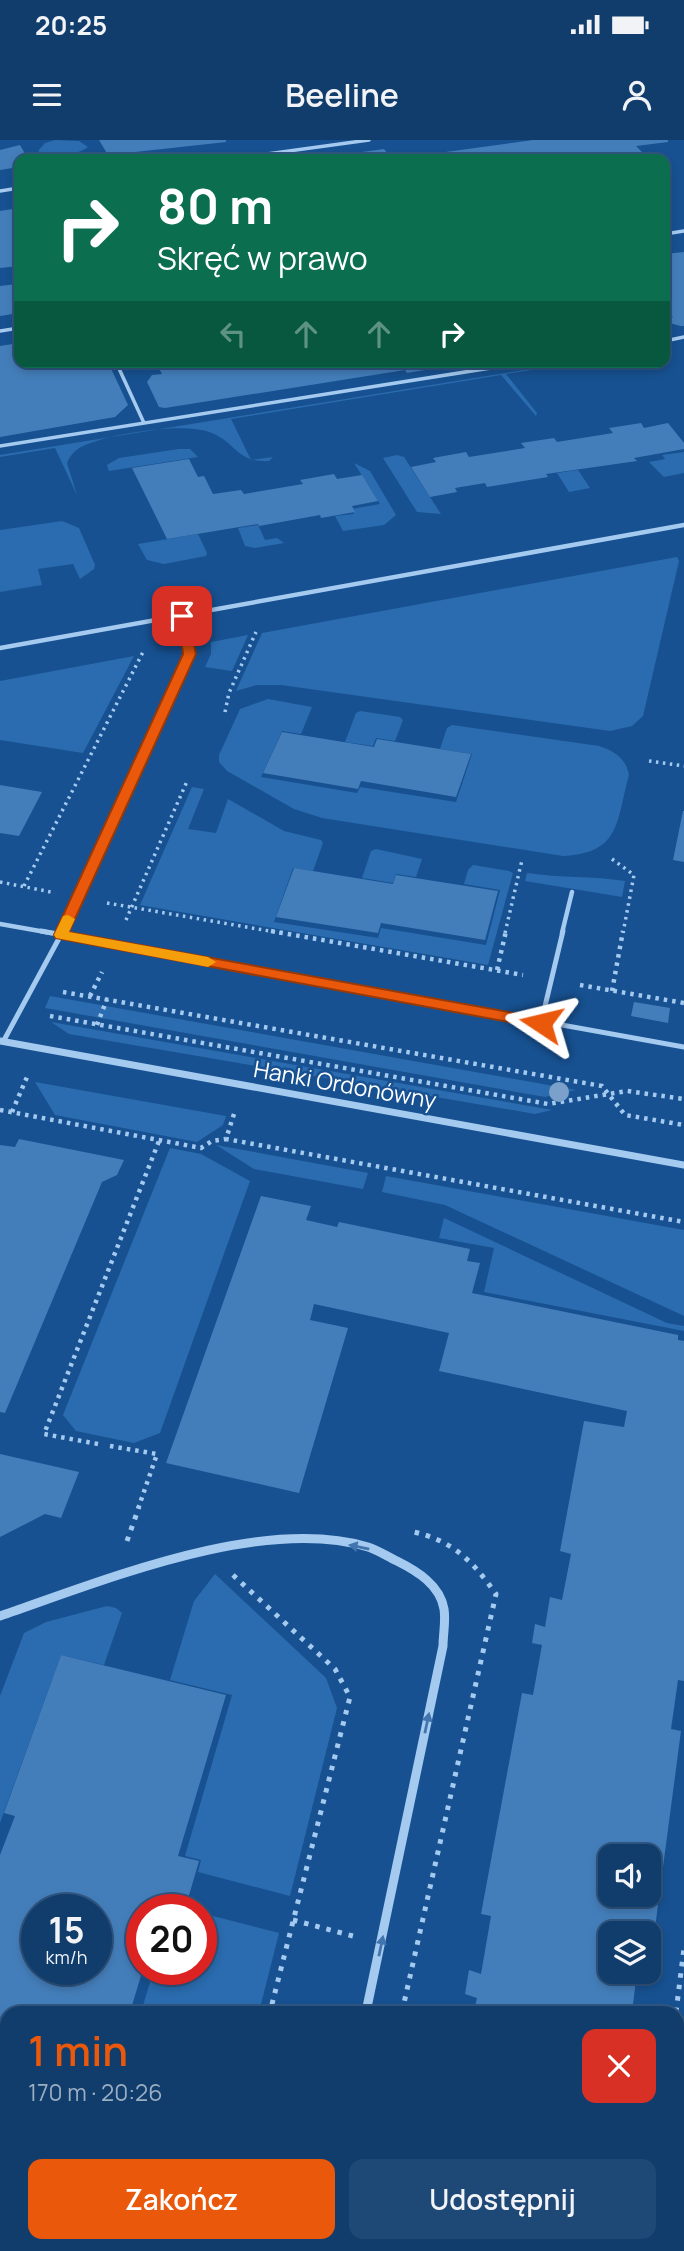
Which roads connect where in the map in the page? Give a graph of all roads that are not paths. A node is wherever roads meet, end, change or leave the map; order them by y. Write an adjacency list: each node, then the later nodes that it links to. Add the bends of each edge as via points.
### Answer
1 (369, 140): 2 (lane)
2 (267, 154)
3 (119, 368): 5 (lane)
4 (490, 368): 5 (lane)
5 (144, 423): 6 (lane)
6 (0, 446)
7 (684, 525): 8 (lane)
8 (182, 616): 9 (lane); 12 (lane, via 190,654)
9 (0, 648)
10 (572, 892): 13 (lane)
11 (0, 924): 12 (lane)
12 (61, 935): 13 (lane); 14 (lane)
13 (541, 1023): 15 (lane)
14 (1, 1042): 16 (street, Hanki Ordonówny)
15 (684, 1047)
16 (684, 1165)
17 (0, 1616): 18 (street, one-way to 17, via 440,1659 444,1609 435,1585 398,1559 375,1550 292,1538 184,1556)
18 (367, 2006)

